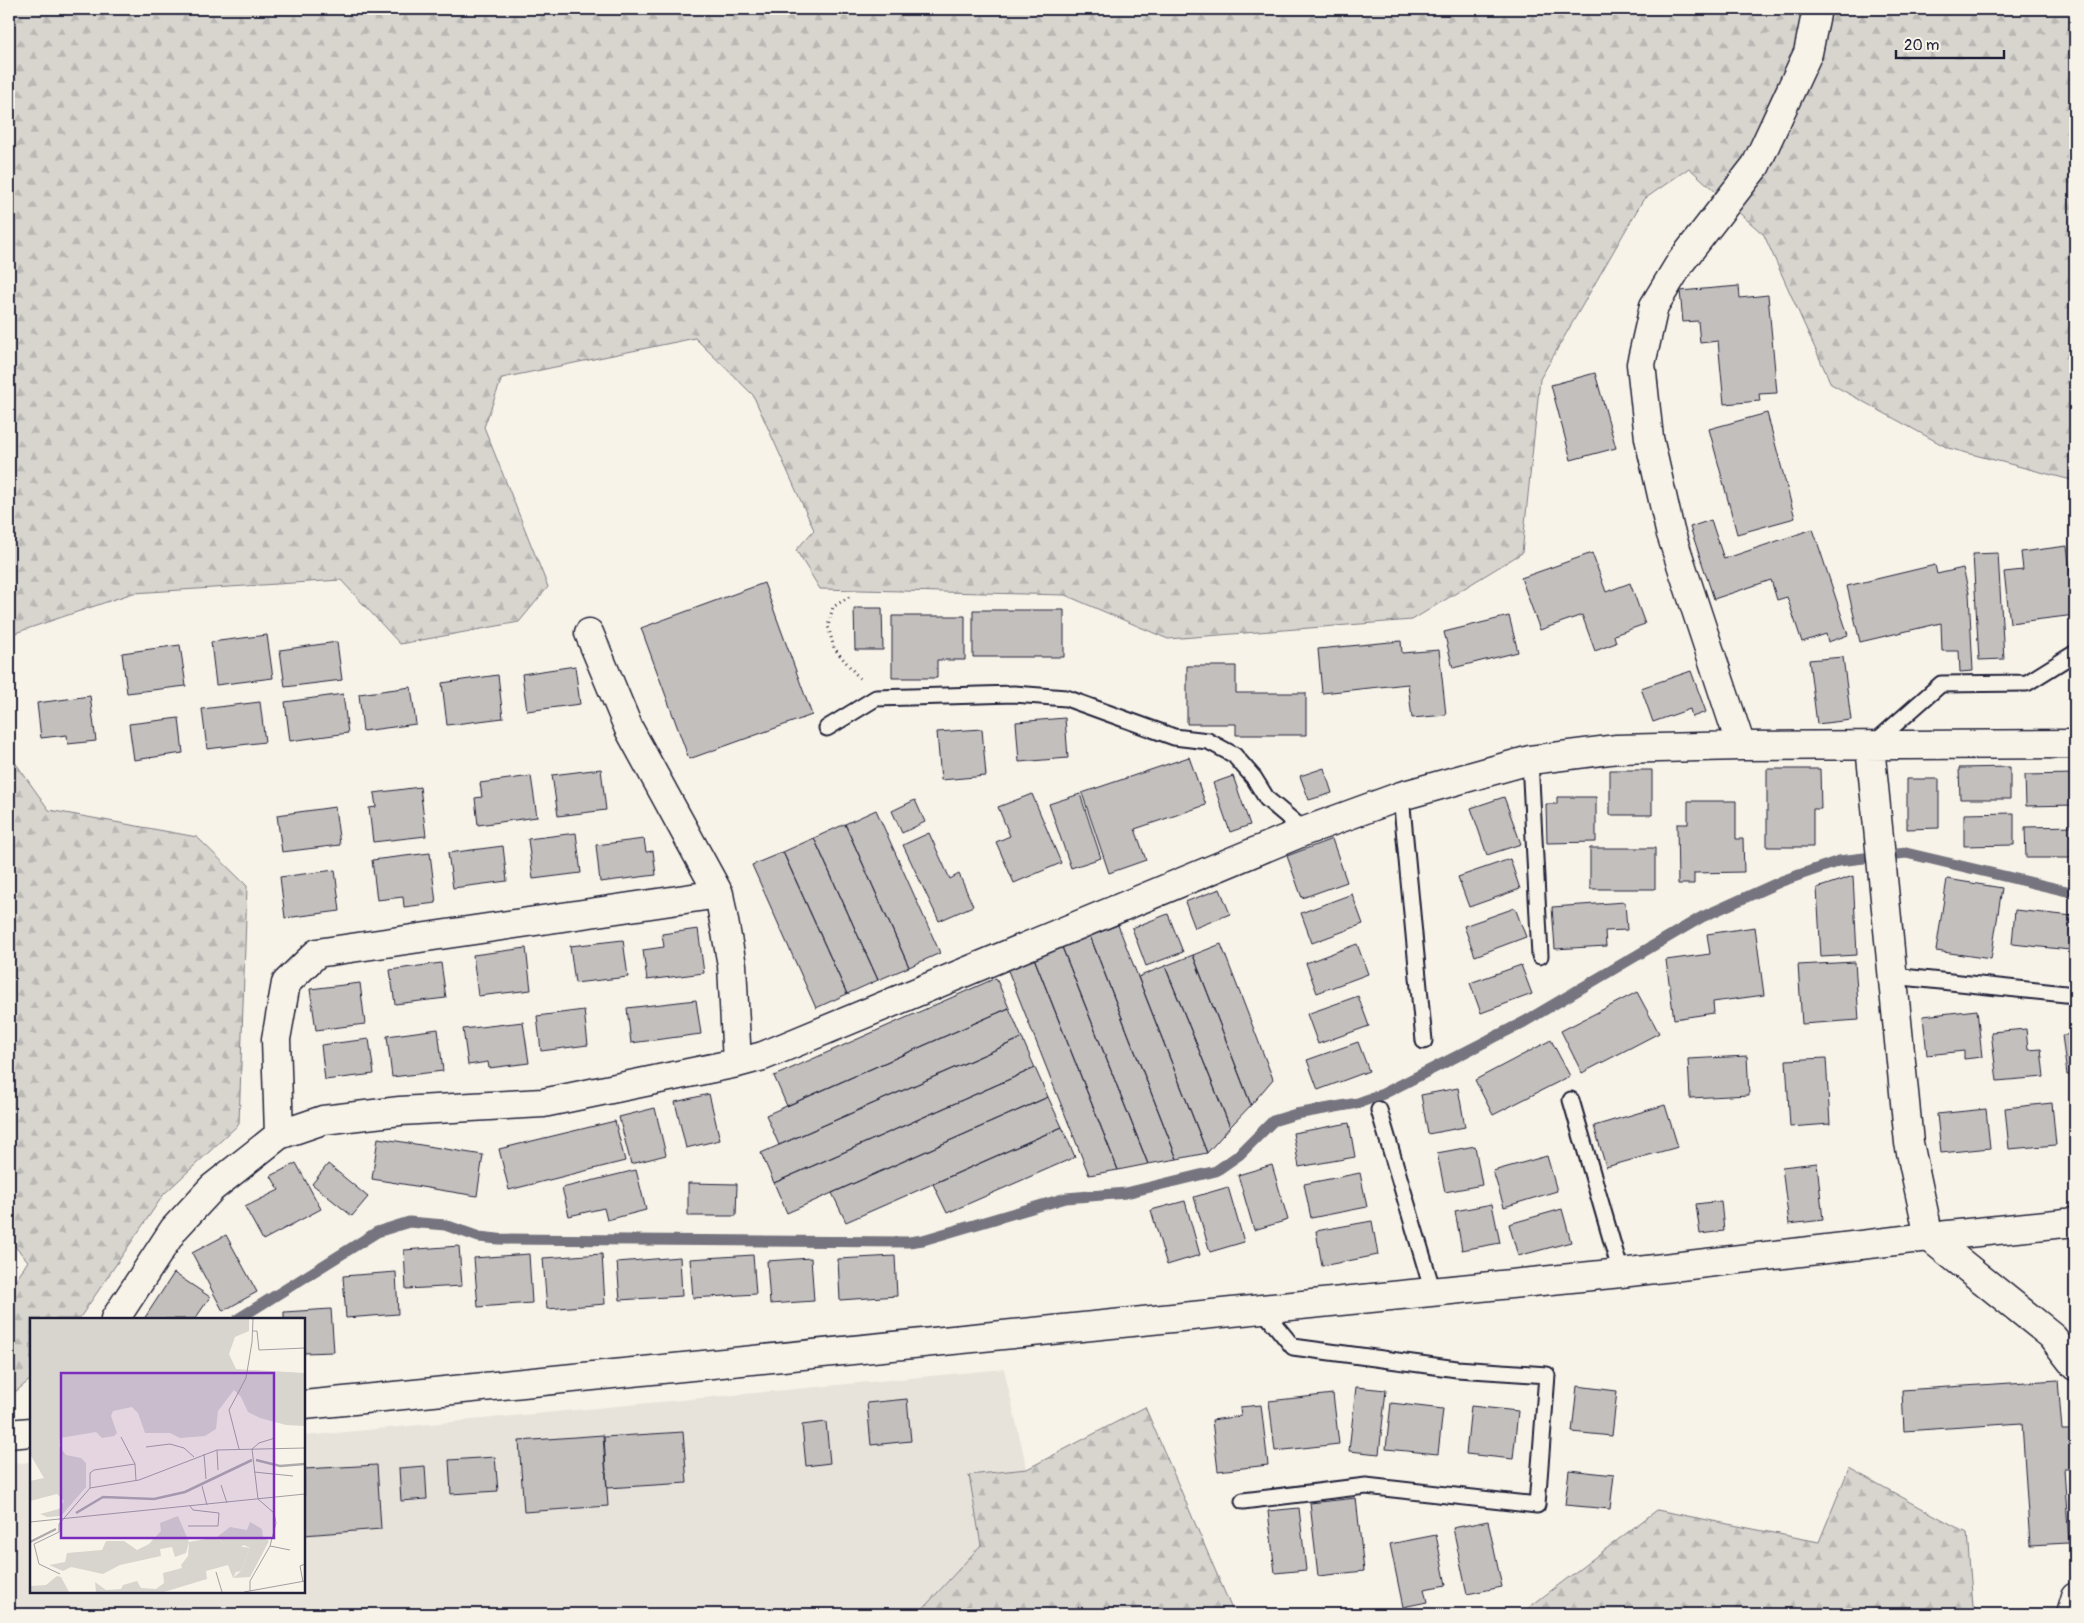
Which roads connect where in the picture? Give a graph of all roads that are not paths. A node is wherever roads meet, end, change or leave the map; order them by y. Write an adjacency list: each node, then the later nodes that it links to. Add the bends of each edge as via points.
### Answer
1 (1817, 9): 6 (street, via 1808,53 1756,165 1680,263 1654,306 1641,364 1649,438 1670,531)
2 (589, 633): 11 (street, via 629,729)
3 (2075, 653): 7 (lane, via 2027,683 1941,684)
4 (827, 728): 10 (lane, via 876,698 1014,694 1066,698 1174,737 1208,740 1234,756 1267,799)
5 (2075, 744): 7 (street)
6 (1741, 746): 7 (street); 8 (street, via 1617,750)
7 (1870, 746): 13 (street)
8 (1530, 760): 9 (street); 12 (lane)
9 (1401, 796): 10 (street); 15 (lane)
10 (1305, 831): 16 (street, via 908,997 763,1056)
11 (719, 894): 16 (street, via 732,965); 19 (street, via 317,953 286,983 276,1040)
12 (1540, 956)
13 (1892, 976): 14 (lane); 21 (street, via 1909,1143)
14 (2075, 995)
15 (1424, 1041)
16 (737, 1063): 19 (street, via 543,1103 400,1111 323,1120)
17 (1571, 1100): 22 (lane)
18 (1379, 1110): 23 (lane)
19 (278, 1134): 25 (street, via 212,1188 174,1229)
20 (2075, 1222): 21 (street)
21 (1929, 1237): 22 (street); 26 (street, via 2051,1335)
22 (1621, 1273): 23 (street)
23 (1433, 1292): 24 (street)
24 (1262, 1309): 27 (street); 28 (lane, via 1293,1347 1458,1370 1547,1376 1537,1505 1366,1486)
25 (116, 1318)
26 (2075, 1366)
27 (305, 1405)
28 (1243, 1501)
29 (2075, 1596): 30 (street)
30 (2070, 1614)

